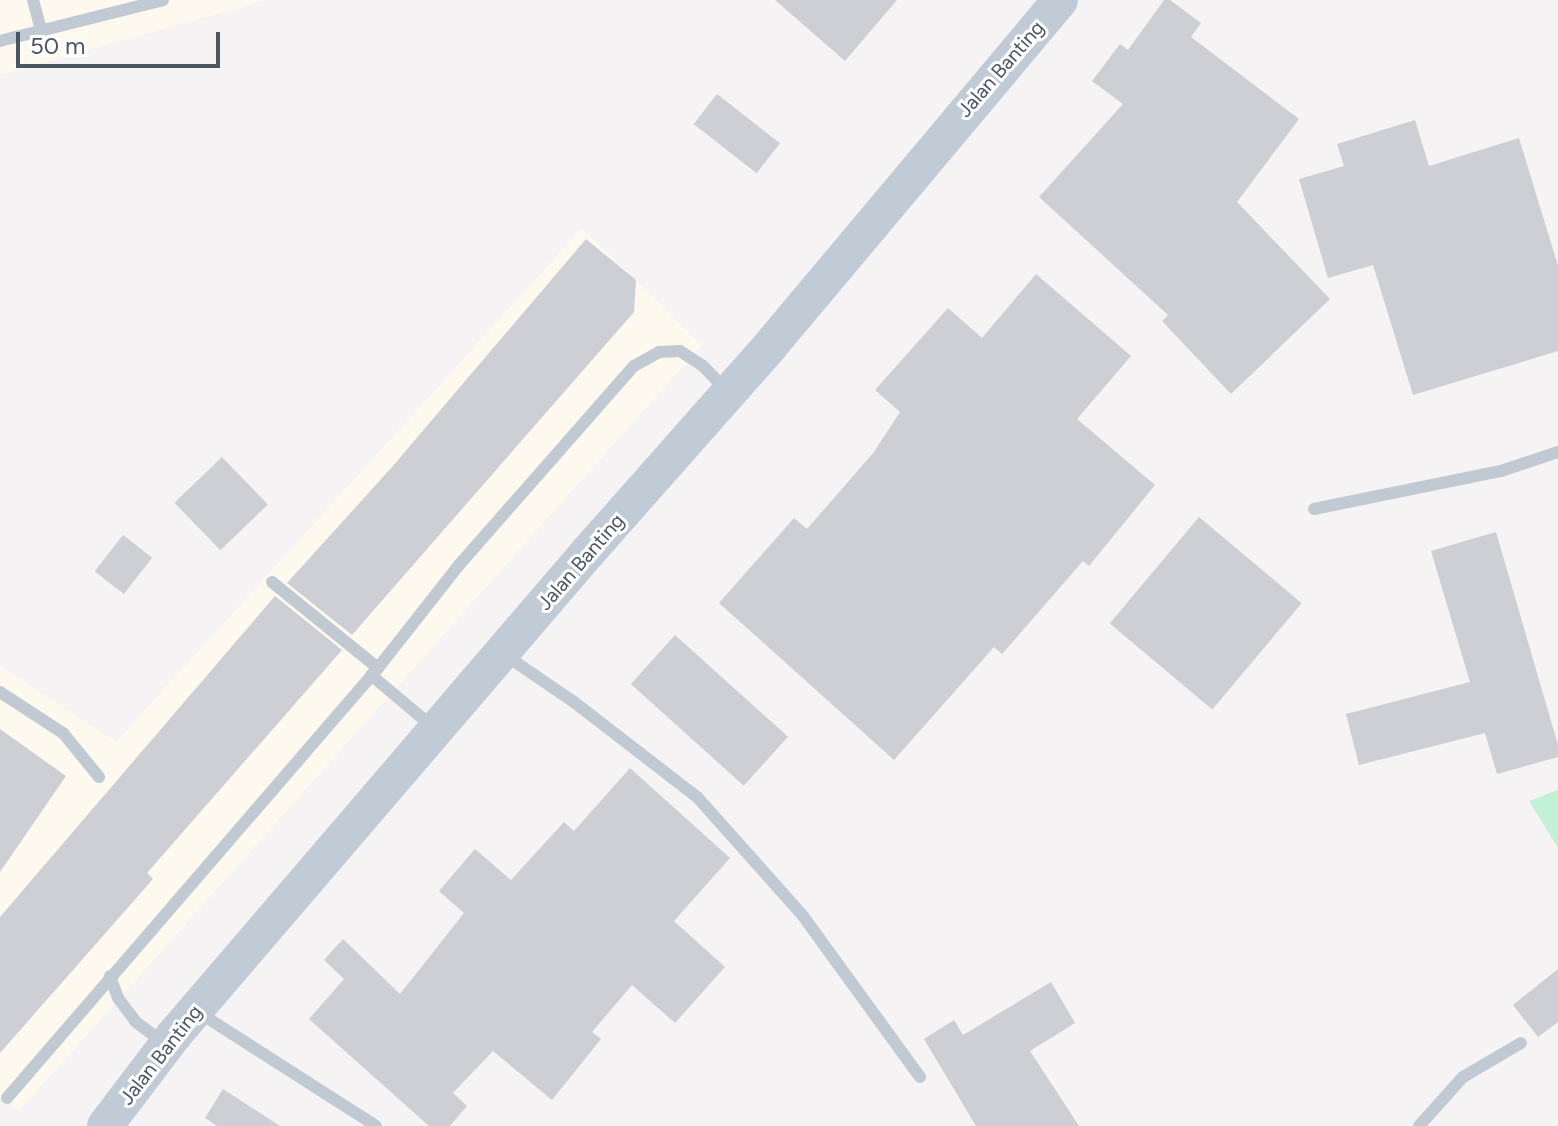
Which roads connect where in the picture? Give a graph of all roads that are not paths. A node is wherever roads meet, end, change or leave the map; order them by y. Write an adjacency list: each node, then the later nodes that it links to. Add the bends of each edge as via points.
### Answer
1 (33, 0): 4 (lane)
2 (163, 0): 4 (lane)
3 (1060, 0): 6 (main road, Jalan Banting)
4 (41, 29): 5 (lane)
5 (0, 41)
6 (730, 393): 10 (main road, Jalan Banting); 11 (lane, via 680,351 659,352 634,366 459,565)
7 (1558, 452): 8 (lane, via 1501,471)
8 (1314, 509)
9 (272, 582): 11 (lane)
10 (502, 653): 13 (main road, Jalan Banting); 19 (lane, via 698,798 803,916)
11 (374, 672): 13 (lane); 15 (lane)
12 (0, 692): 14 (lane, via 63,733)
13 (436, 730): 16 (main road, Jalan Banting)
14 (99, 777)
15 (110, 976): 18 (lane, via 136,1022); 20 (lane)
16 (195, 1011): 18 (main road, Jalan Banting); 22 (lane)
17 (1521, 1043): 23 (lane, via 1463,1077)
18 (167, 1045): 21 (main road, Jalan Banting)
19 (920, 1077)
20 (7, 1098)
21 (105, 1126)
22 (376, 1126)
23 (1419, 1126)

